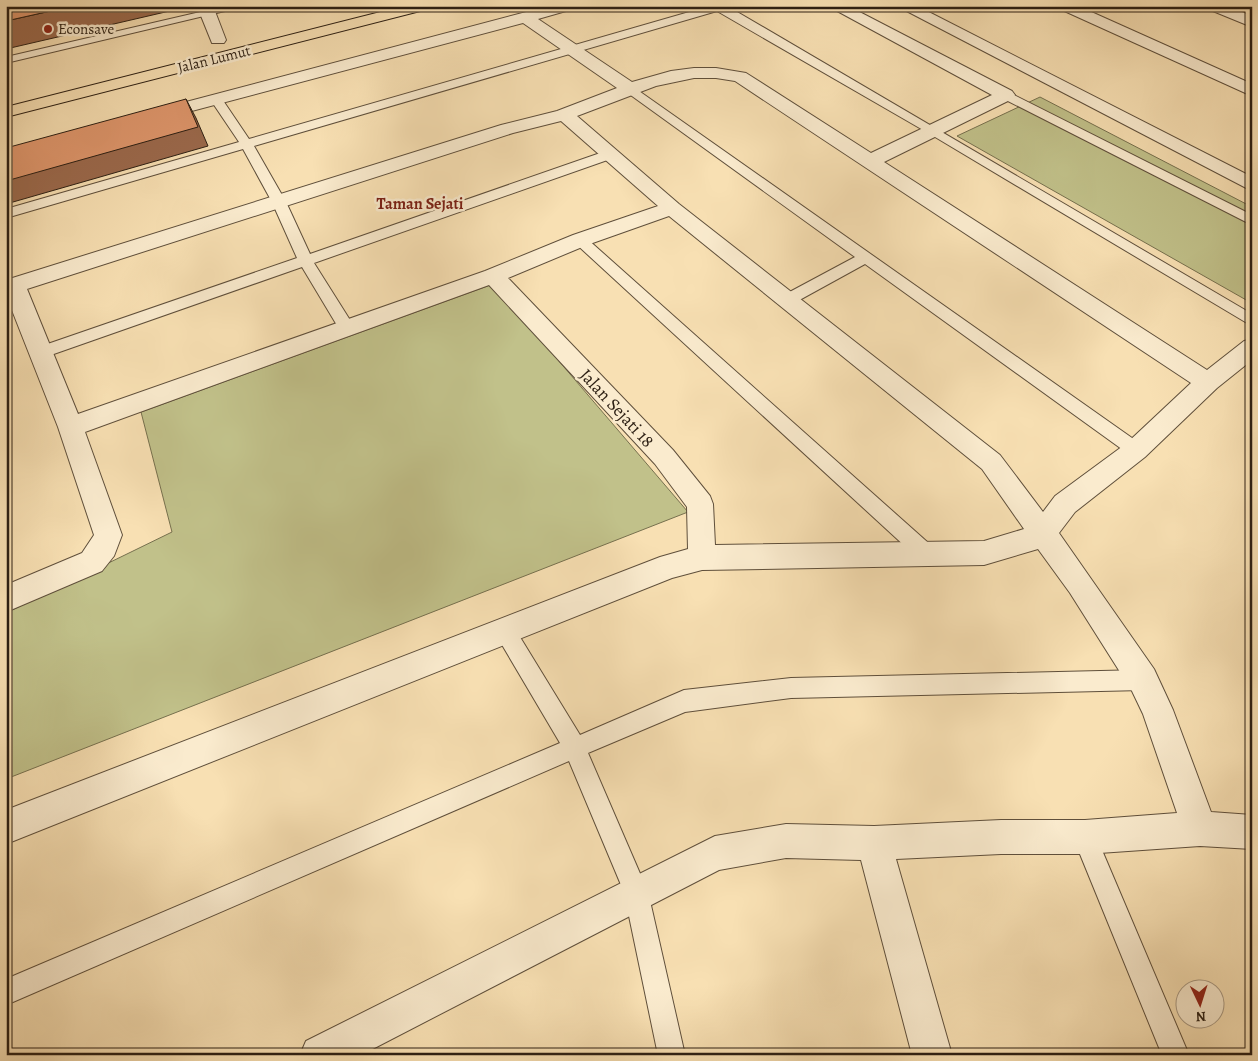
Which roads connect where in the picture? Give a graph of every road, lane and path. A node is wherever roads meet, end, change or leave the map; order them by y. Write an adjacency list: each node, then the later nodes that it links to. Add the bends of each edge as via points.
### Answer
1 (241, 6): 9 (lane)
2 (423, 6): 21 (main road, Jalan Lumut)
3 (568, 6): 10 (street)
4 (836, 6): 19 (street)
5 (905, 6): 28 (street)
6 (1066, 6): 18 (street)
7 (1212, 6): 11 (street)
8 (720, 7): 15 (lane); 24 (lane)
9 (206, 10): 13 (street); 16 (lane)
10 (526, 18): 15 (street); 20 (street)
11 (1252, 22)
12 (236, 35): 13 (main road, Jalan Lumut)
13 (218, 40): 14 (main road, Jalan Lumut)
14 (199, 45)
15 (574, 51): 17 (street); 25 (lane)
16 (6, 60)
17 (629, 88): 22 (street); 27 (street, via 695,72 719,72 740,78); 34 (lane)
18 (1252, 91)
19 (1006, 95): 24 (street); 32 (lane)
20 (216, 99): 23 (street); 25 (lane)
21 (6, 112)
22 (564, 114): 26 (street); 29 (street)
23 (140, 120)
24 (934, 131): 27 (street); 39 (lane)
25 (246, 144): 29 (lane); 31 (lane)
26 (611, 154): 30 (street); 35 (lane)
27 (868, 162): 43 (street)
28 (1252, 185)
29 (279, 202): 35 (lane); 37 (street)
30 (672, 208): 33 (street); 38 (street)
31 (6, 214)
32 (1252, 221)
33 (580, 240): 36 (street); 47 (lane)
34 (867, 257): 38 (lane); 45 (lane)
35 (306, 261): 40 (lane); 42 (lane)
36 (493, 276): 40 (street); 48 (street, Jalan Sejati 18, via 664,457 700,504)
37 (11, 287): 42 (street)
38 (789, 299): 46 (street, via 991,462)
39 (1252, 321)
40 (347, 328): 44 (street)
41 (1252, 347): 43 (street)
42 (42, 352): 44 (street)
43 (1208, 382): 45 (street)
44 (71, 427): 49 (street, via 108,535 104,547 92,562)
45 (1136, 450): 46 (street, via 1065,504)
46 (1042, 534): 47 (street, via 984,553); 51 (street, via 1080,584)
47 (927, 554): 48 (street)
48 (702, 558): 50 (street, via 670,566)
49 (6, 599)
50 (504, 631): 52 (lane); 53 (street)
51 (1143, 680): 52 (lane, via 791,688 684,701); 54 (street)
52 (575, 748): 58 (lane); 59 (lane)
53 (6, 827)
54 (1200, 829): 55 (street); 56 (street)
55 (1252, 832)
56 (1085, 837): 57 (street); 63 (lane)
57 (874, 843): 58 (street, via 786,841 715,852); 62 (street)
58 (636, 892): 60 (street); 61 (lane)
59 (6, 992)
60 (320, 1055)
61 (672, 1055)
62 (932, 1055)
63 (1176, 1055)

